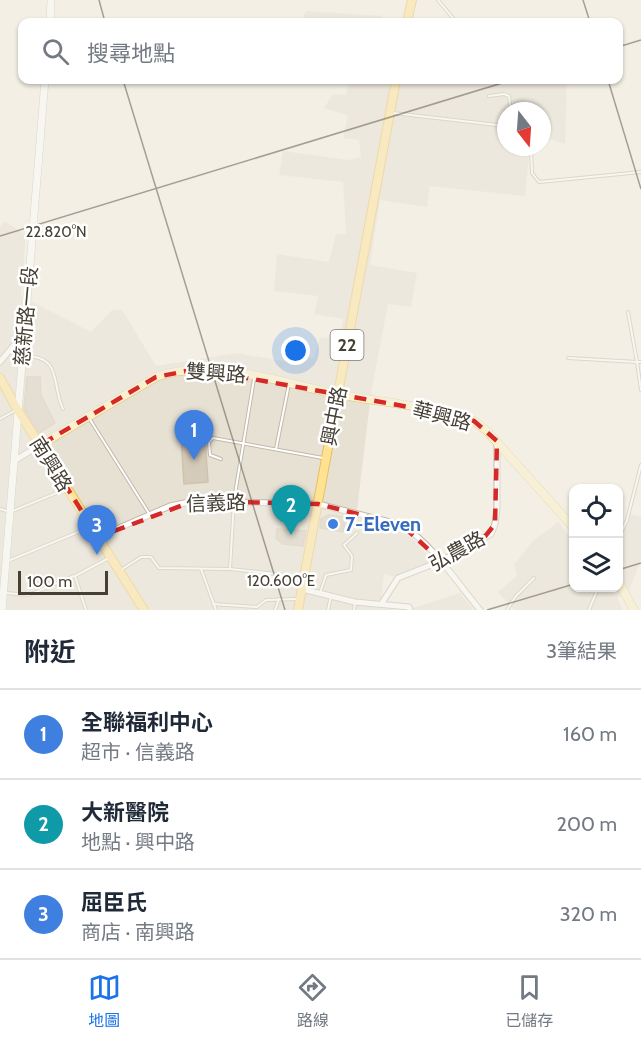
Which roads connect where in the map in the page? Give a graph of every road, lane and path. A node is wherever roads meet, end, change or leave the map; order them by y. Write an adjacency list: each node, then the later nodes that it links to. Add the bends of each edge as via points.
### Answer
1 (51, 0): 4 (street)
2 (412, 0): 5 (main road)
3 (438, 0): 6 (lane)
4 (50, 18)
5 (408, 18)
6 (453, 18)
7 (45, 84): 16 (street, 慈新路一段)
8 (395, 84): 11 (main road, 興中路 / 22)
9 (489, 96): 10 (lane, via 504,94)
10 (510, 102)
11 (390, 113): 12 (lane); 25 (main road, 興中路 / 22)
12 (497, 125)
13 (531, 156): 14 (lane, via 532,174 539,182)
14 (641, 172)
15 (628, 312): 20 (lane)
16 (25, 331): 17 (street, 慈新路一段); 19 (street)
17 (23, 356): 26 (street, 慈新路一段); 27 (lane, via 38,356 48,362 57,378 58,399)
18 (568, 358): 20 (lane)
19 (0, 362)
20 (639, 362): 24 (lane)
21 (255, 376): 23 (main road, 雙興路); 28 (main road, 雙興路, via 174,370 156,376); 31 (lane)
22 (0, 378): 26 (main road, 南興路)
23 (289, 383): 25 (main road, 雙興路); 33 (lane)
24 (641, 390)
25 (338, 394): 30 (main road, 華興路, via 459,416 474,421); 35 (main road, 興中路 / 22)
26 (17, 409): 29 (lane); 32 (main road, 南興路); 36 (street, 慈新路一段)
27 (63, 409)
28 (88, 415): 32 (main road, 雙興路); 43 (lane)
29 (0, 419)
30 (497, 441): 44 (main road, 華興路); 50 (street, 弘農路, via 495,524 490,534)
31 (244, 443): 33 (lane); 34 (lane, via 213,438 209,442 210,455); 39 (lane)
32 (40, 445): 36 (street); 38 (main road, 南興路)
33 (276, 449): 35 (lane)
34 (221, 459)
35 (326, 459): 40 (main road, 興中路 / 22)
36 (14, 461): 42 (street, 慈新路一段)
37 (641, 465): 48 (lane)
38 (67, 489): 42 (lane); 45 (main road, 南興路)
39 (234, 500): 40 (street, 信義路); 43 (street, 信義路, via 182,502); 53 (lane)
40 (318, 504): 50 (street, 信義路, via 402,525); 57 (main road, 興中路 / 22)
41 (0, 509): 42 (lane)
42 (10, 512): 51 (street, 慈新路一段)
43 (150, 515): 47 (street, 信義路)
44 (569, 523)
45 (91, 526): 47 (main road, 南興路); 51 (lane)
46 (357, 533): 62 (lane, via 344,545 352,556 351,570 326,575)
47 (98, 537): 49 (main road, 南興路)
48 (618, 538)
49 (111, 557): 55 (main road, 南興路); 56 (lane)
50 (441, 561): 68 (street, 弘農路, via 398,578); 79 (street, 信義路)
51 (6, 562): 54 (street, 慈新路一段)
52 (201, 568): 53 (lane); 55 (lane, via 159,568 151,556 141,557); 69 (lane)
53 (230, 569): 57 (lane)
54 (2, 572): 64 (street, 慈新路一段)
55 (119, 572): 72 (main road, 南興路)
56 (75, 576): 64 (lane, via 29,595); 71 (lane)
57 (303, 578): 59 (main road, 興中路 / 22)
58 (534, 578): 80 (lane)
59 (302, 589): 62 (street); 66 (main road, 興中路 / 22)
60 (623, 591): 82 (main road)
61 (596, 592): 81 (lane)
62 (320, 593): 63 (street)
63 (332, 596): 67 (street); 76 (lane)
64 (2, 598): 70 (street, 慈新路一段)
65 (279, 599): 66 (lane); 69 (lane, via 266,600 257,607); 74 (lane)
66 (300, 599): 75 (main road, 興中路 / 22)
67 (355, 602): 68 (street); 77 (lane)
68 (382, 603): 78 (street)
69 (213, 604): 73 (lane)
70 (2, 610)
71 (86, 610)
72 (144, 610)
73 (216, 610)
74 (275, 610)
75 (298, 610)
76 (328, 610)
77 (354, 610)
78 (410, 610)
79 (480, 610)
80 (507, 610)
81 (589, 610)
82 (634, 610)

